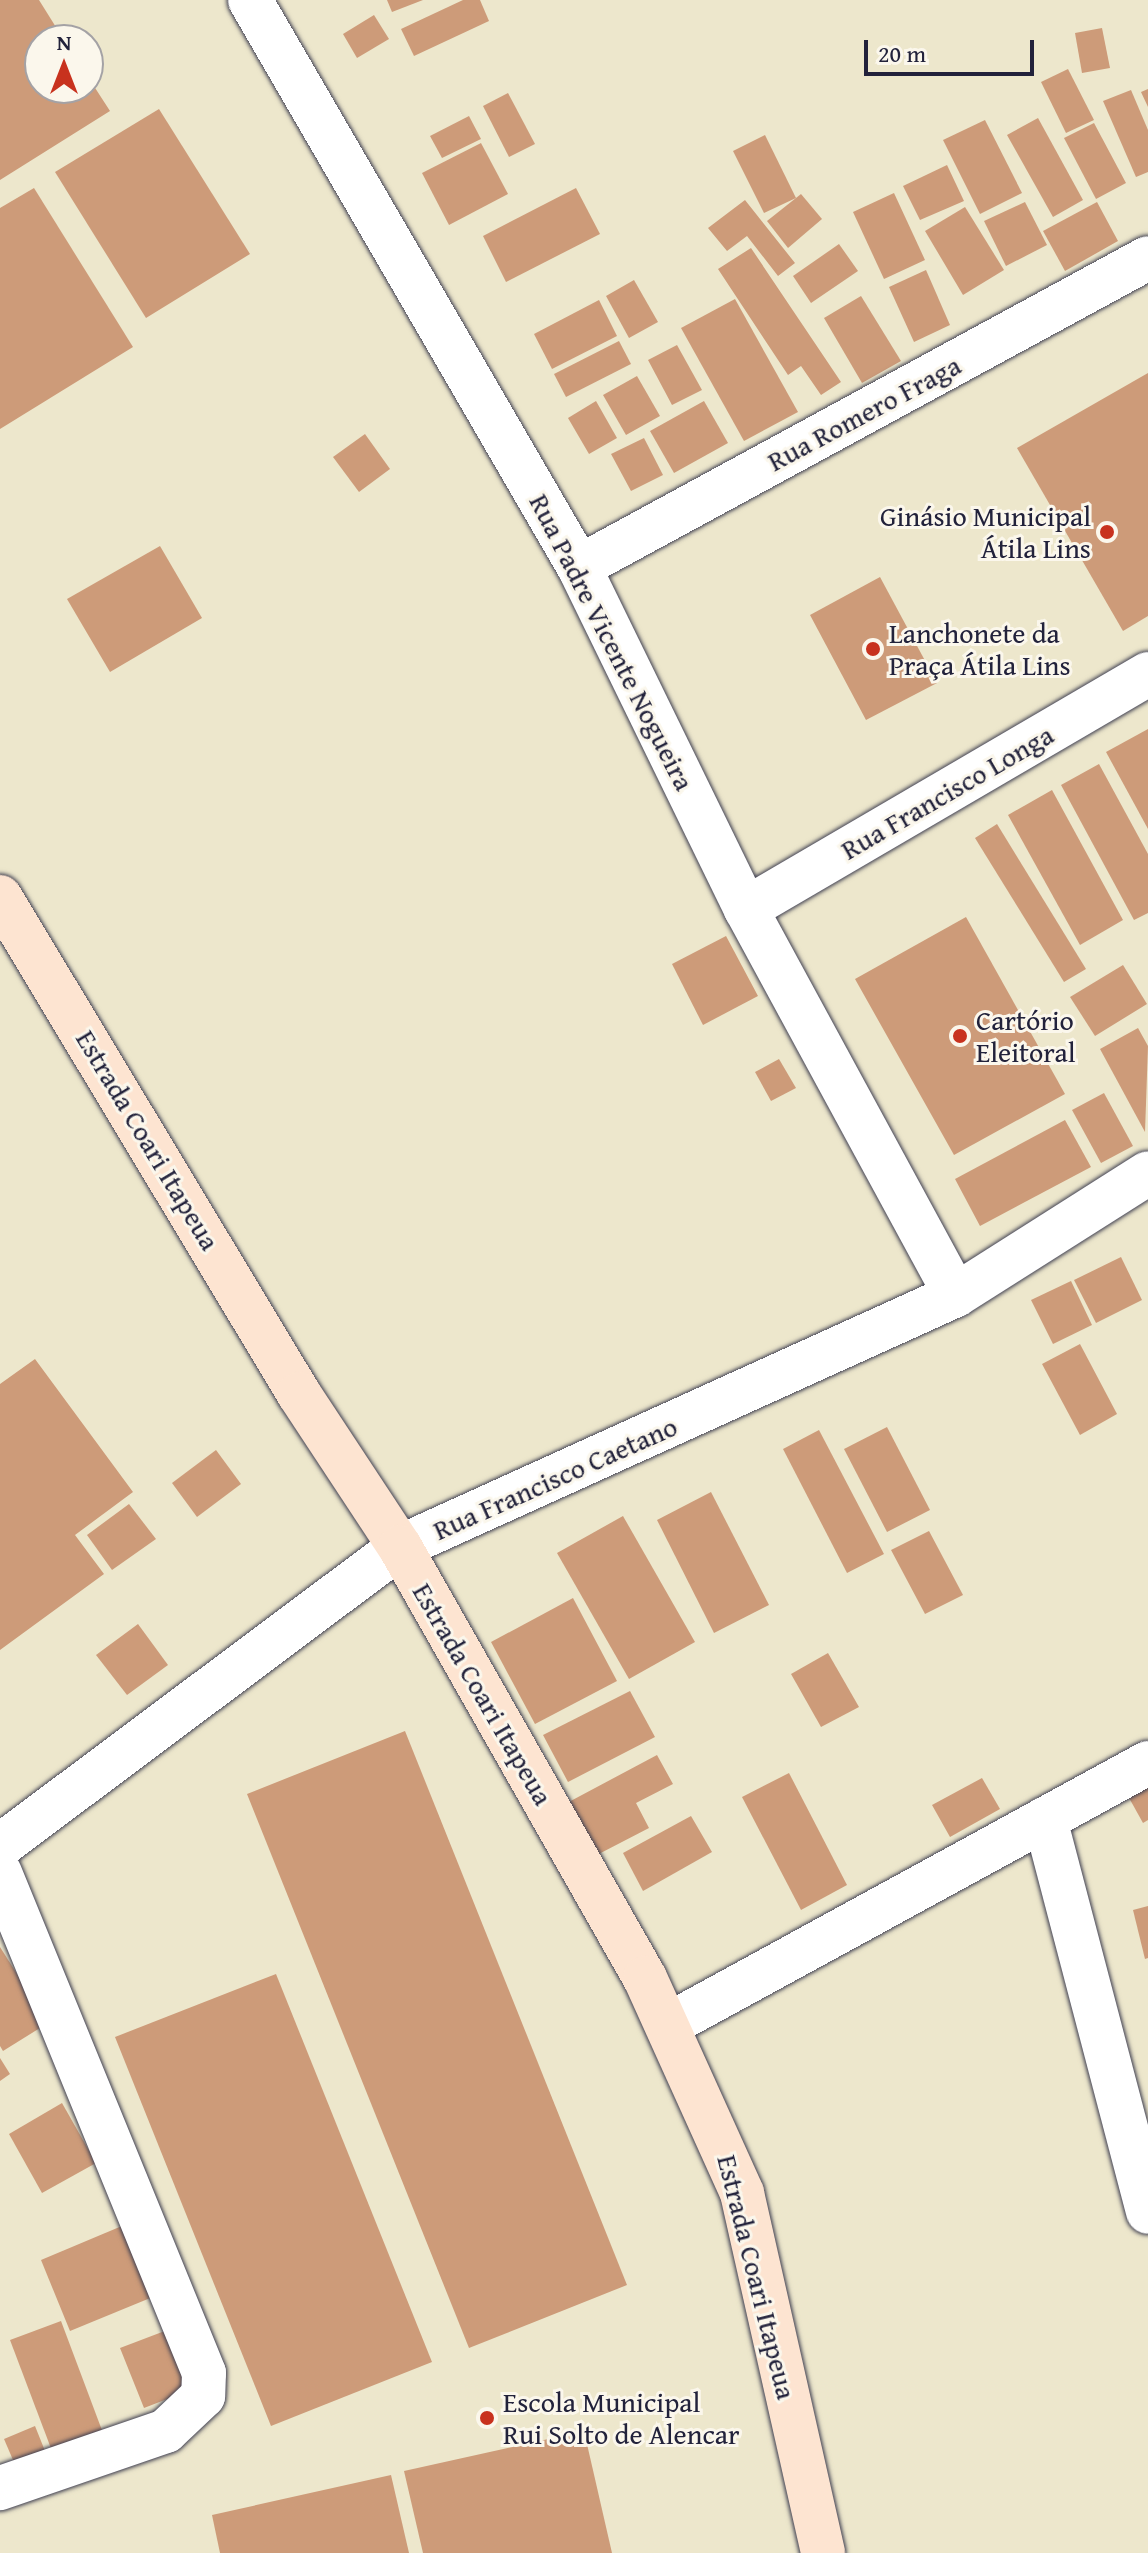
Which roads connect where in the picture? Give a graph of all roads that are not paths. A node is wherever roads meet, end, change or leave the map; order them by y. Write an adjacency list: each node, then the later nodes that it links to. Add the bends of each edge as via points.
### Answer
1 (250, 0): 3 (street, Rua Padre Vicente Nogueira)
2 (1148, 258): 3 (street, Rua Romero Fraga)
3 (579, 567): 6 (street, Rua Padre Vicente Nogueira)
4 (1148, 674): 6 (street, Rua Francisco Longa)
5 (0, 897): 9 (street, Estrada Coari Itapeua, via 299,1394)
6 (746, 909): 8 (street, Rua Padre Vicente Nogueira)
7 (1148, 1173): 8 (street, Rua Francisco Caetano)
8 (956, 1295): 9 (street, Rua Francisco Caetano)
9 (400, 1547): 12 (street, Rua Francisco Caetano); 14 (street, Estrada Coari Itapeua)
10 (1148, 1763): 11 (street)
11 (1045, 1819): 14 (street); 15 (street)
12 (0, 1846)
13 (0, 1873): 16 (street, via 204,2373 203,2396 166,2431)
14 (668, 2025): 17 (street, Estrada Coari Itapeua, via 742,2193)
15 (1148, 2212)
16 (0, 2488)
17 (823, 2553)

